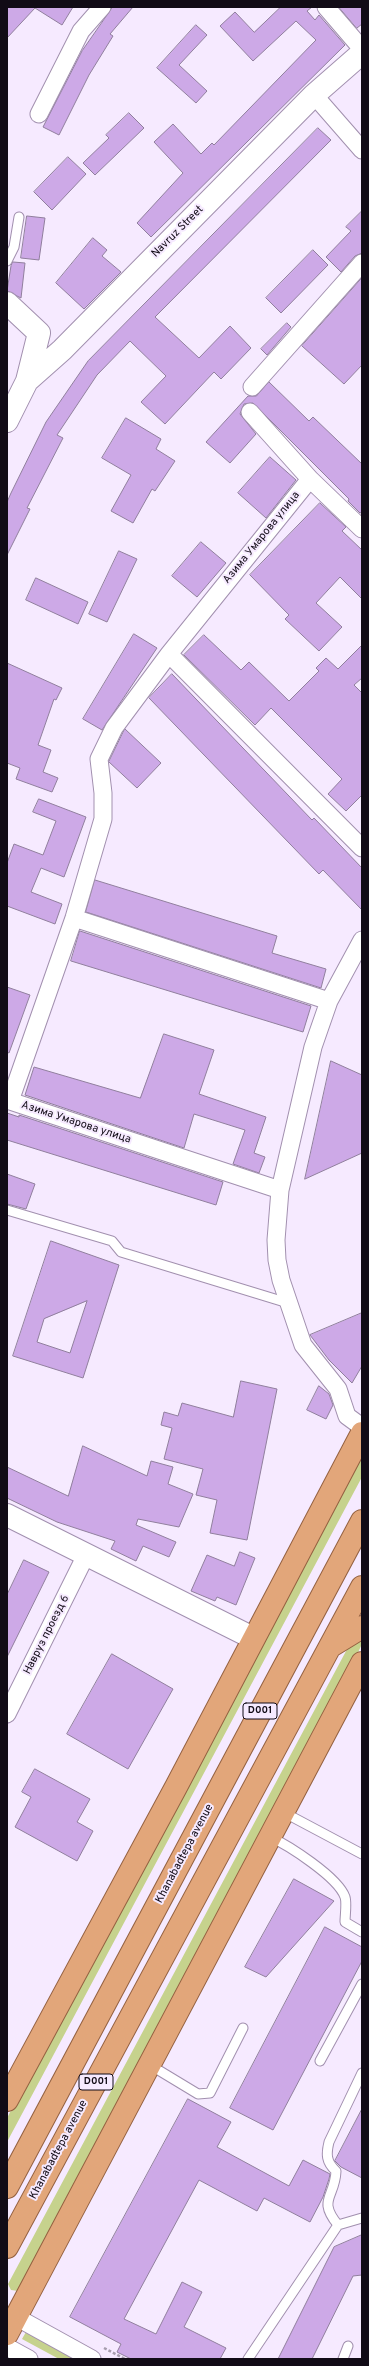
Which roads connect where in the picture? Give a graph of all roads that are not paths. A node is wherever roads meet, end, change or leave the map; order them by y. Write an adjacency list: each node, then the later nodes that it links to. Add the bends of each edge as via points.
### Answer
1 (102, 7): 6 (street, via 81,31)
2 (326, 7): 3 (street)
3 (362, 49)
4 (362, 53): 5 (street, Navruz Street)
5 (314, 95): 7 (street); 13 (street, Navruz Street)
6 (39, 114)
7 (362, 150)
8 (19, 217): 9 (lane, via 14,247)
9 (7, 262)
10 (362, 263): 15 (street)
11 (7, 303): 12 (street)
12 (39, 333): 13 (street); 14 (street)
13 (62, 350): 14 (street, Navruz Street)
14 (28, 381): 17 (street, Navruz Street)
15 (252, 387)
16 (250, 412): 18 (street)
17 (7, 421)
18 (310, 479): 19 (street); 20 (street, Азима Умарова улица)
19 (362, 529)
20 (169, 654): 21 (street); 22 (street, Азима Умарова улица, via 114,728 99,759 104,819)
21 (362, 848)
22 (74, 918): 24 (street); 25 (street, Азима Умарова улица, via 10,1101)
23 (362, 940): 24 (street)
24 (329, 1001): 25 (street, via 313,1047)
25 (280, 1190): 27 (street, via 277,1260)
26 (7, 1210): 27 (lane, via 112,1242 121,1252)
27 (288, 1302): 28 (street, via 303,1345 338,1389 347,1416)
28 (362, 1427)
29 (362, 1433): 30 (highway)
30 (356, 1454): 36 (highway)
31 (7, 1515): 33 (street)
32 (362, 1521): 43 (highway, Khanabadtepa avenue / D001)
33 (86, 1555): 36 (street); 39 (street, Навруз проезд 6)
34 (362, 1587): 37 (highway, Khanabadtepa avenue / D001)
35 (362, 1627): 37 (highway)
36 (253, 1638): 51 (highway, via 176,1787)
37 (331, 1646): 44 (highway, Khanabadtepa avenue / D001)
38 (362, 1663): 40 (highway)
39 (7, 1714)
40 (283, 1812): 41 (highway); 42 (lane)
41 (270, 1837): 45 (lane, via 286,1844 326,1874 345,1897 345,1922); 49 (highway)
42 (362, 1854)
43 (159, 1902): 44 (highway); 52 (highway, Khanabadtepa avenue / D001)
44 (185, 1917): 57 (highway, Khanabadtepa avenue / D001)
45 (362, 1932)
46 (362, 1984): 48 (lane)
47 (243, 2028): 49 (lane, via 210,2093 198,2094)
48 (320, 2061)
49 (150, 2065): 58 (highway)
50 (362, 2073): 56 (lane, via 329,2142 326,2154 330,2166 336,2172 327,2203 328,2213)
51 (7, 2100)
52 (29, 2145): 53 (highway); 54 (highway, Khanabadtepa avenue / D001)
53 (7, 2155)
54 (7, 2187)
55 (362, 2218): 56 (lane)
56 (338, 2225): 63 (lane)
57 (7, 2247)
58 (10, 2321): 61 (street)
59 (348, 2346): 64 (lane)
60 (7, 2347): 62 (street)
61 (95, 2352)
62 (29, 2359)
63 (248, 2359)
64 (343, 2359)

